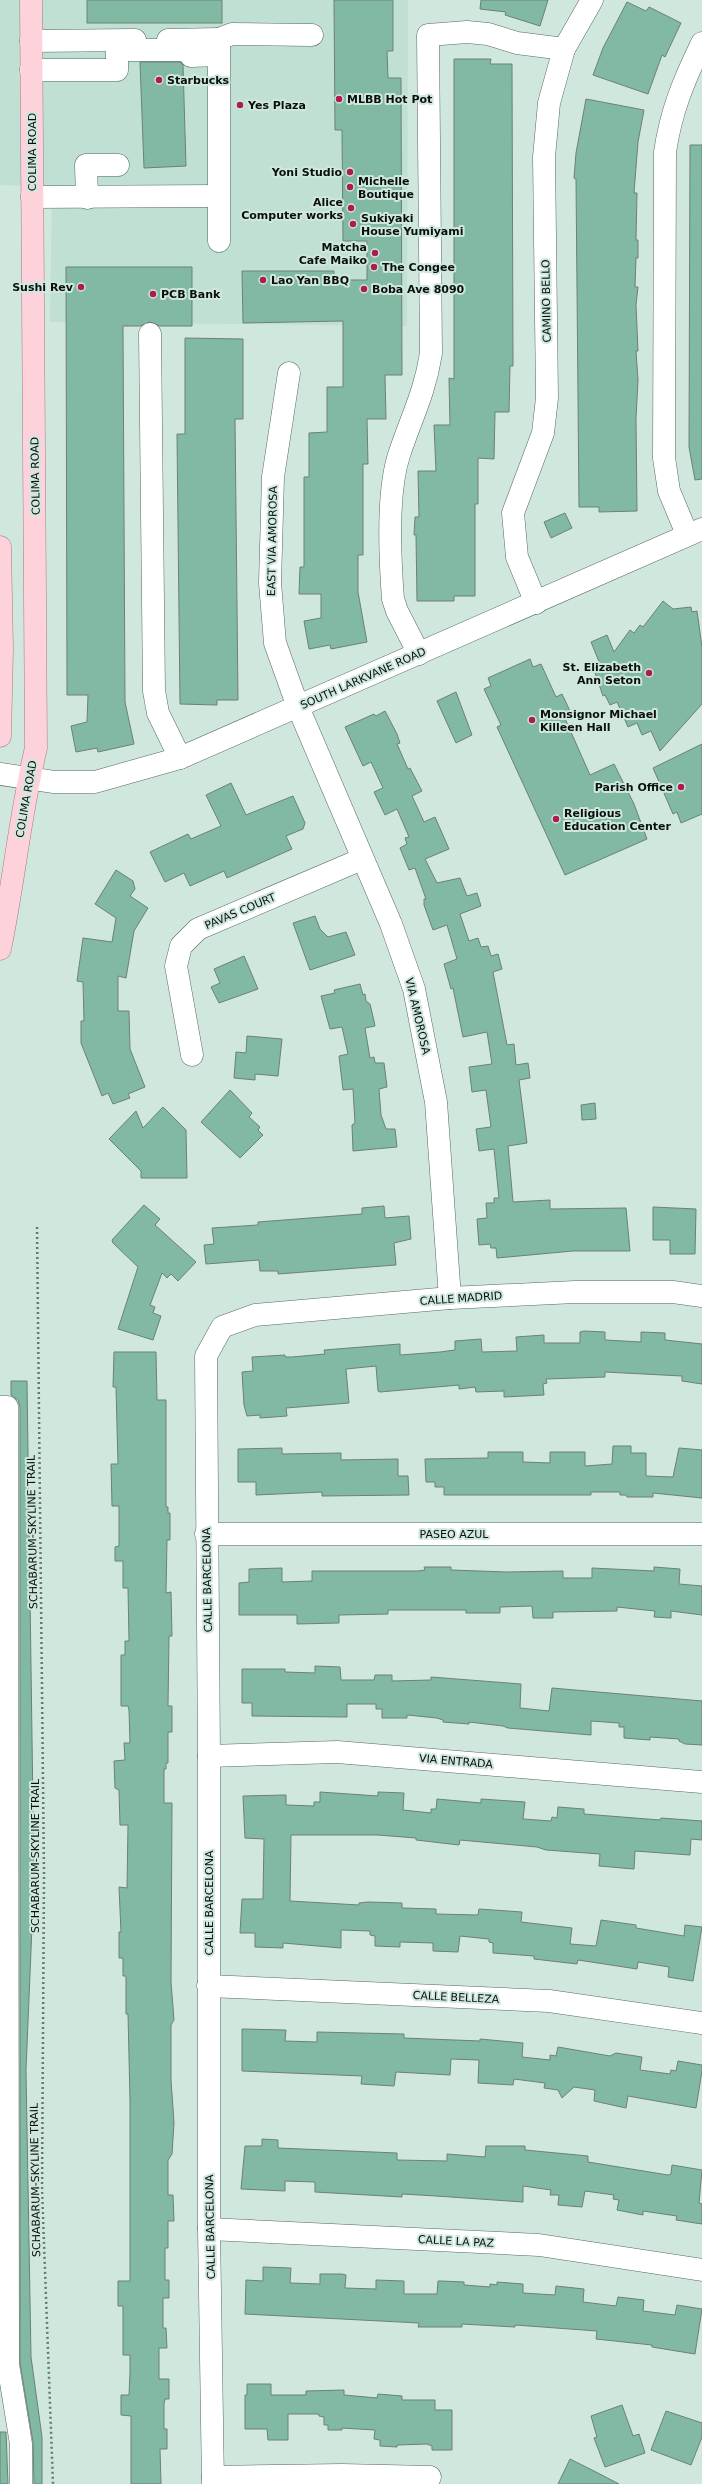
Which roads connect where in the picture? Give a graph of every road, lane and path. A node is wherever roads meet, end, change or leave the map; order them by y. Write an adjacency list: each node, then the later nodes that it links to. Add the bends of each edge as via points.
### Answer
1 (31, 0): 4 (main road, COLIMA ROAD)
2 (592, 0): 7 (street, CAMINO BELLO)
3 (312, 35): 6 (street, via 232,34)
4 (31, 42): 6 (street); 8 (main road, COLIMA ROAD)
5 (702, 43): 16 (street, via 679,91 669,124 665,152 664,458 669,491)
6 (218, 47): 8 (street, via 191,56 187,50 117,50 117,70); 10 (street)
7 (564, 49): 18 (street, CAMINO BELLO, via 549,103 544,157 547,398 543,433 513,513 517,557); 19 (street, via 517,43 488,34 467,32 428,35 431,353 420,403 399,456 392,485 393,599)
8 (31, 70): 11 (main road, COLIMA ROAD)
9 (118, 165): 12 (street, via 86,165)
10 (218, 196): 12 (street); 13 (street)
11 (32, 197): 12 (street); 23 (main road, COLIMA ROAD, via 36,748)
12 (87, 198)
13 (219, 241)
14 (150, 334): 22 (street, via 154,691 158,713)
15 (289, 373): 20 (street, EAST VIA AMOROSA, via 273,477 270,582 275,643)
16 (695, 532): 18 (street, SOUTH LARKVANE ROAD)
17 (0, 547): 21 (main road)
18 (536, 603): 19 (street, SOUTH LARKVANE ROAD)
19 (419, 654): 20 (street, SOUTH LARKVANE ROAD)
20 (298, 707): 22 (street, SOUTH LARKVANE ROAD); 24 (street, VIA AMOROSA)
21 (0, 736)
22 (180, 758): 23 (street, SOUTH LARKVANE ROAD, via 95,782 54,782)
23 (14, 776): 25 (main road, COLIMA ROAD, via 12,889)
24 (362, 859): 26 (street, PAVAS COURT, via 198,929 181,946 176,966); 29 (street, VIA AMOROSA, via 391,924 414,989 436,1102)
25 (0, 949)
26 (192, 1055)
27 (37, 1227): 44 (path, SCHABARUM-SKYLINE TRAIL, via 44,1874 42,2190)
28 (702, 1296): 29 (street, CALLE MADRID, via 673,1292 575,1292)
29 (450, 1298): 30 (street, CALLE MADRID, via 256,1315)
30 (222, 1327): 32 (street, CALLE BARCELONA, via 206,1356)
31 (0, 1407): 38 (street, via 7,1408)
32 (206, 1534): 33 (street, PASEO AZUL); 34 (street, CALLE BARCELONA)
33 (702, 1534)
34 (209, 1756): 35 (street, VIA ENTRADA, via 337,1752); 36 (street, CALLE BARCELONA)
35 (702, 1782)
36 (208, 1986): 37 (street, CALLE BELLEZA, via 549,2001); 39 (street, CALLE BARCELONA)
37 (702, 2023)
38 (4, 2147): 43 (street, via 8,2364 21,2444)
39 (209, 2229): 40 (street, CALLE LA PAZ, via 539,2245); 42 (street, CALLE BARCELONA)
40 (702, 2270)
41 (430, 2477): 42 (street, via 342,2475)
42 (213, 2480)
43 (21, 2484)
44 (53, 2484)

